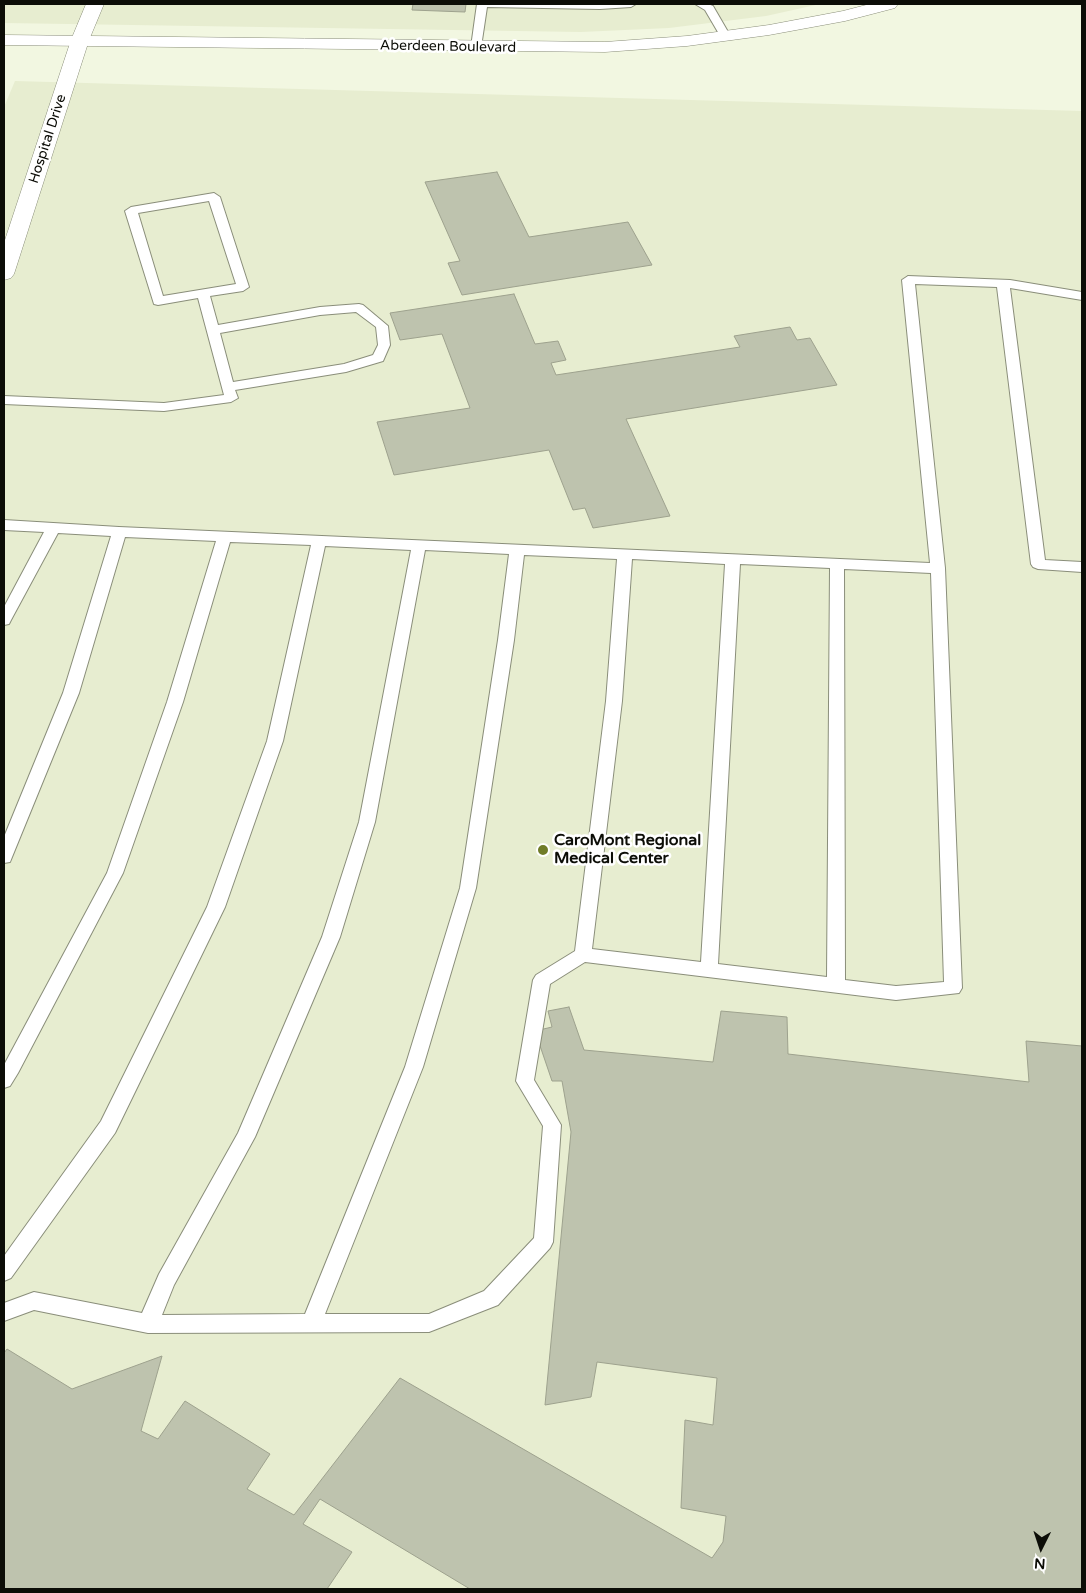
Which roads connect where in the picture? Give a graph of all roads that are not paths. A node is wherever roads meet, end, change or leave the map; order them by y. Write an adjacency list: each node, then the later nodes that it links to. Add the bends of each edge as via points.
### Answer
1 (94, 4): 7 (main road, Hospital Drive)
2 (631, 4): 8 (lane, via 482,4)
3 (700, 4): 5 (lane, via 709,8)
4 (889, 4): 5 (main road, Aberdeen Boulevard, via 845,16)
5 (726, 37): 8 (main road, Aberdeen Boulevard, via 605,47)
6 (4, 40): 7 (main road, Aberdeen Boulevard)
7 (80, 40): 8 (main road, Aberdeen Boulevard); 9 (main road, Hospital Drive)
8 (476, 48)
9 (4, 274)
10 (1003, 284): 12 (lane); 26 (lane, via 1038,564); 27 (lane, via 908,280)
11 (203, 294): 11 (lane, via 243,287 214,197 130,211 158,301); 13 (lane)
12 (1082, 296)
13 (212, 330): 14 (lane); 14 (lane, via 320,311 359,308 382,326 384,345 378,358 346,368)
14 (228, 387): 15 (lane, via 231,398 164,407)
15 (4, 400)
16 (4, 525): 17 (lane)
17 (53, 528): 18 (lane); 28 (lane)
18 (119, 532): 19 (lane); 29 (lane, via 71,693)
19 (225, 536): 20 (lane); 33 (lane, via 175,702 115,873)
20 (319, 540): 21 (lane); 34 (lane, via 275,741 216,907 108,1127)
21 (419, 545): 22 (lane); 36 (lane, via 367,822 331,937 246,1137 166,1280)
22 (517, 549): 23 (lane); 37 (lane, via 505,650 468,888 414,1067)
23 (625, 554): 24 (lane); 30 (lane, via 614,701)
24 (733, 558): 25 (lane); 31 (lane)
25 (837, 563): 27 (lane); 32 (lane)
26 (1082, 566)
27 (938, 568): 32 (lane, via 953,988 896,993)
28 (4, 620)
29 (4, 857)
30 (583, 955): 31 (lane); 37 (lane, via 542,980 525,1081 552,1125 543,1242 490,1298 429,1323)
31 (709, 970): 32 (lane)
32 (836, 986)
33 (4, 1080)
34 (4, 1272)
35 (4, 1312): 36 (lane, via 34,1301)
36 (148, 1324): 37 (lane)
37 (312, 1324)

